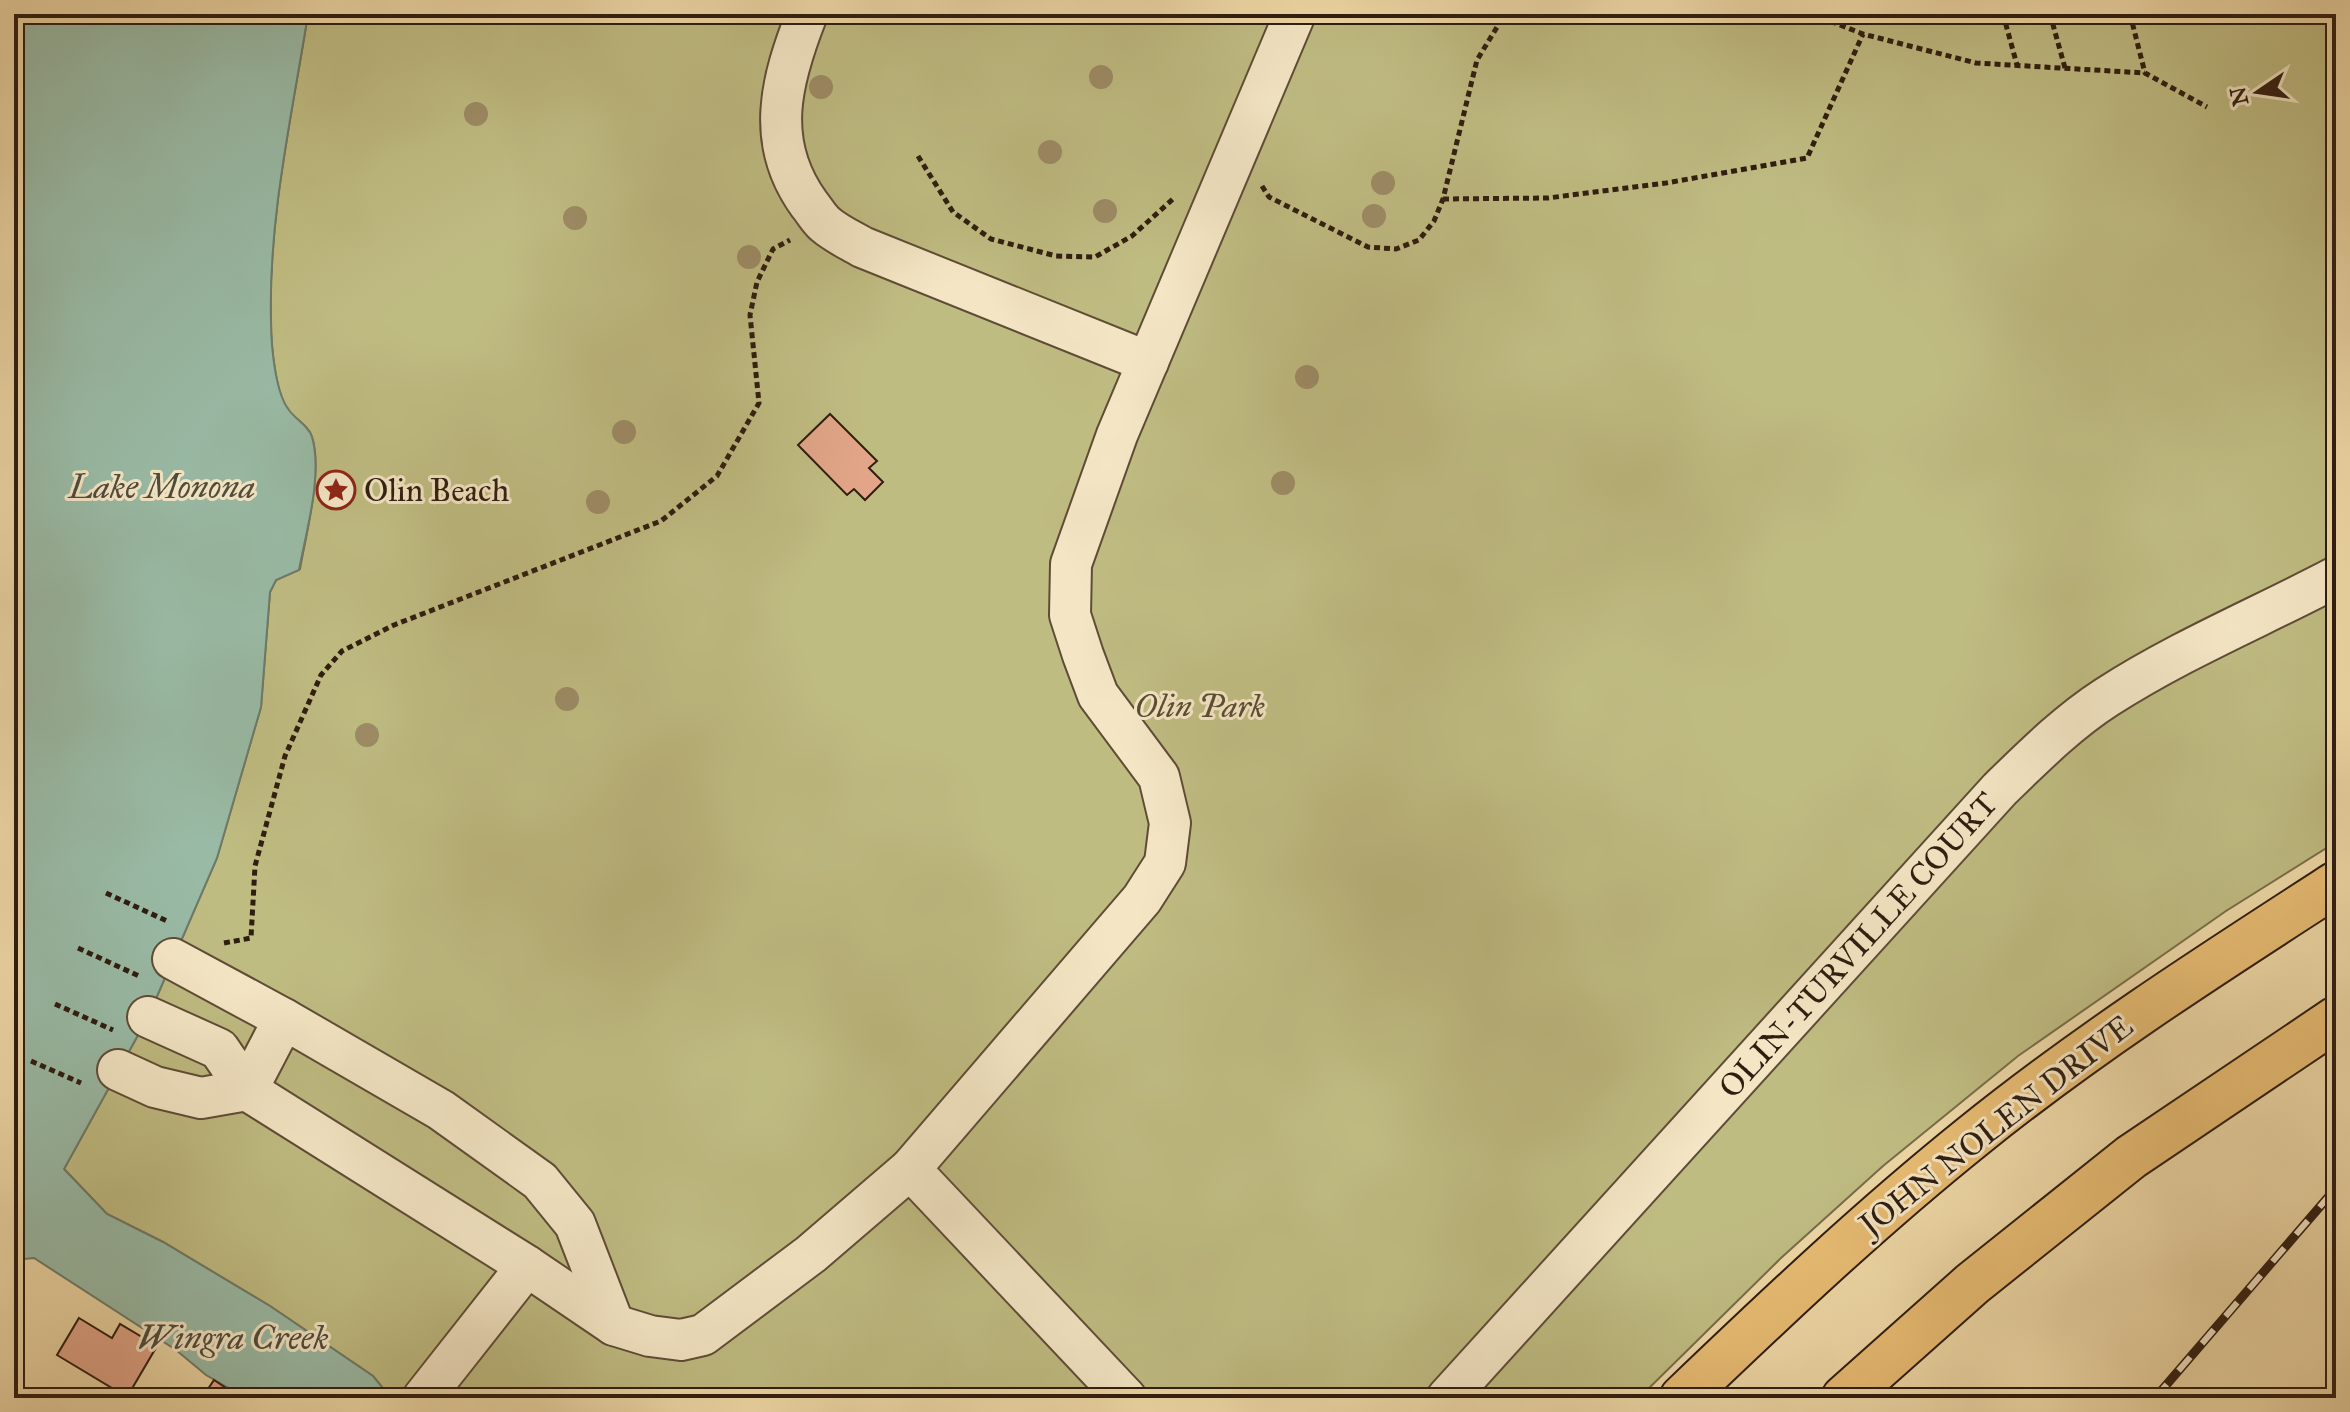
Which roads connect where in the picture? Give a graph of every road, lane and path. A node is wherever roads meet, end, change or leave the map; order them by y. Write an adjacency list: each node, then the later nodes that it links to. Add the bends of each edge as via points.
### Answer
1 (807, 14): 13 (street, via 791,53 781,101 783,147 794,182)
2 (1295, 14): 14 (street)
3 (1812, 14): 7 (path)
4 (2003, 14): 8 (path)
5 (2050, 14): 9 (path)
6 (2130, 14): 10 (path)
7 (1863, 34): 8 (path, via 1976,63); 12 (path, via 1807,158 1548,198)
8 (2017, 65): 9 (path)
9 (2065, 68): 10 (path)
10 (2145, 73): 11 (path)
11 (2207, 107)
12 (1443, 199)
13 (824, 223): 14 (street, via 862,247); 18 (path, via 773,249 757,282 750,315 759,403 717,476 661,521 394,625 342,651 321,675 285,756 255,866 251,938)
14 (1148, 362): 26 (street, via 1071,564 1070,615 1098,695 1159,777 1170,823 1165,863 1142,899)
15 (2336, 577): 31 (street, OLIN-TURVILLE COURT, via 2170,660 2105,698 2050,740)
16 (2336, 884): 32 (main road, JOHN NOLEN DRIVE, via 2146,1007 1973,1136 1821,1265)
17 (106, 893): 18 (path)
18 (184, 953): 20 (street)
19 (148, 1017): 25 (street, via 219,1049)
20 (284, 1019): 25 (street); 28 (street, via 441,1110 540,1181 575,1224)
21 (2336, 1019): 23 (main road)
22 (2336, 1039): 23 (main road)
23 (2274, 1061): 33 (main road, via 2131,1157 1972,1284)
24 (118, 1070): 25 (street, via 155,1087 201,1098)
25 (247, 1090): 27 (street)
26 (910, 1169): 28 (street, via 811,1254 703,1335 681,1340); 30 (street)
27 (527, 1266): 28 (street); 29 (street)
28 (614, 1325)
29 (423, 1398)
30 (1126, 1398)
31 (1447, 1398)
32 (1682, 1398)
33 (1844, 1398)

